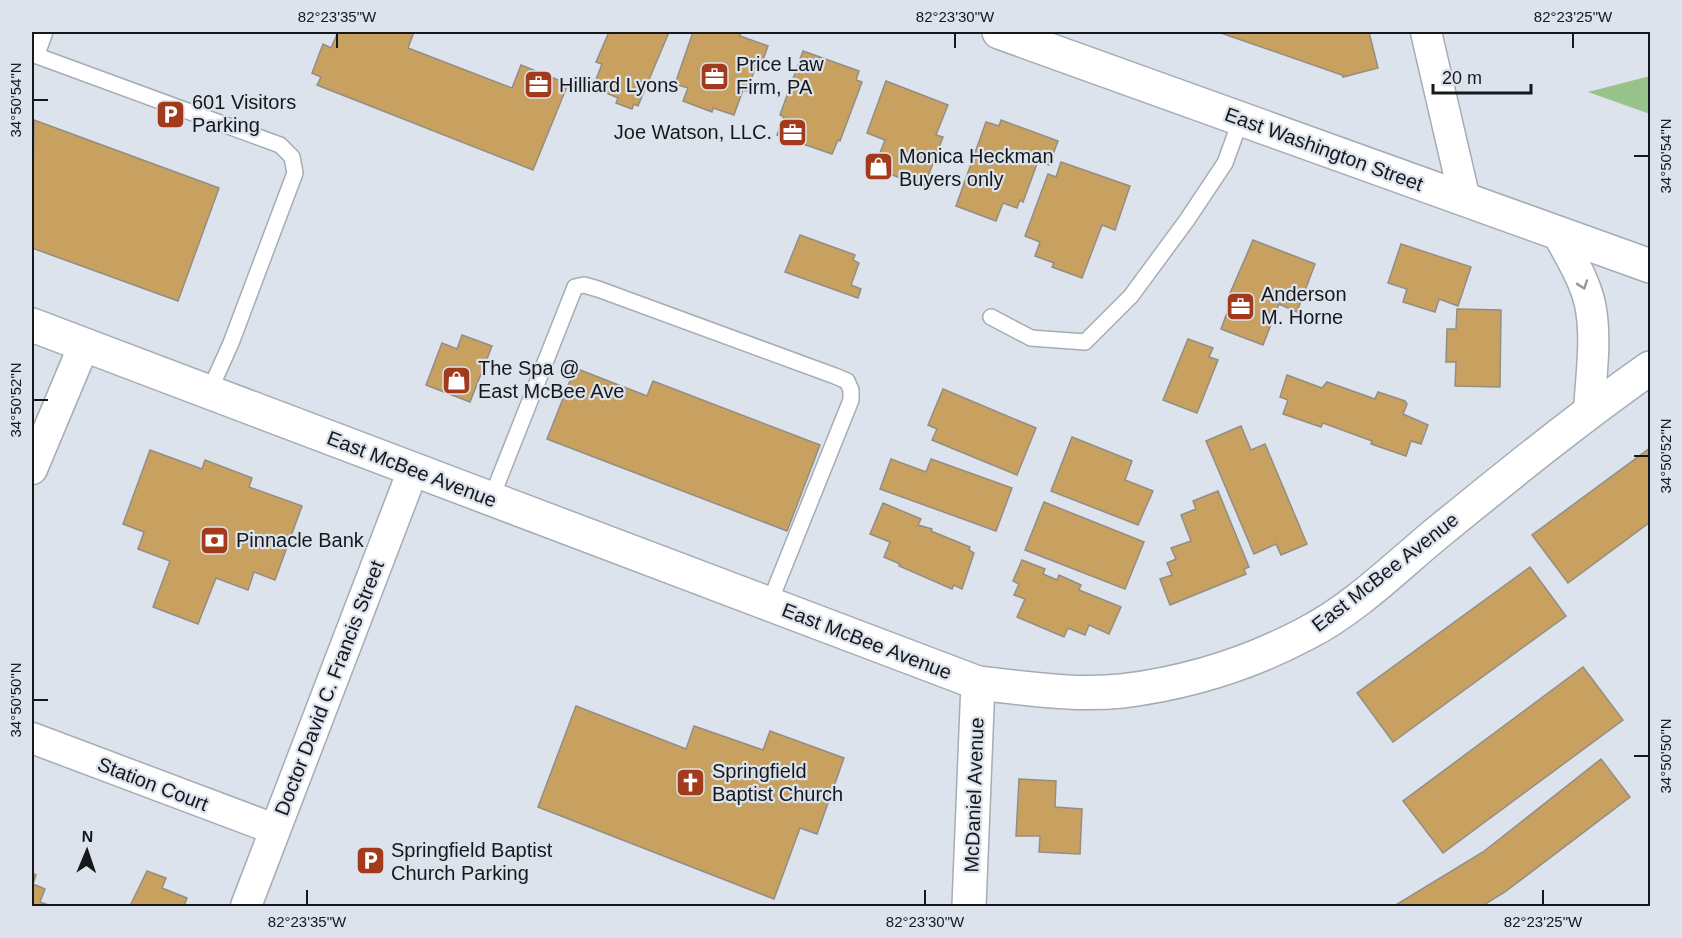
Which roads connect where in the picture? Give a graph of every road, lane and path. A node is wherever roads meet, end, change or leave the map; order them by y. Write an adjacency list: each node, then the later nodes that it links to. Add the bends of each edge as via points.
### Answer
1 (37, 32): 4 (street)
2 (999, 32): 6 (street, East Washington Street)
3 (1426, 32): 7 (street)
4 (32, 46)
5 (32, 54): 14 (lane, via 280,145 292,157 295,173)
6 (1241, 119): 7 (street, East Washington Street); 10 (lane, via 1225,163 1186,220 1131,296 1085,342 1031,338)
7 (1465, 200): 8 (street, East Washington Street)
8 (1557, 232): 9 (street, East Washington Street); 15 (street, one-way to 15, via 1589,303 1593,331)
9 (1650, 266)
10 (991, 316)
11 (32, 325): 12 (street, East McBee Avenue)
12 (84, 345): 14 (street, East McBee Avenue); 16 (street)
13 (1650, 368): 15 (street, East McBee Avenue)
14 (209, 392): 17 (street, East McBee Avenue)
15 (1589, 411): 20 (street, East McBee Avenue, via 1365,593 1309,632 1250,661 1192,679 1121,691 1059,692)
16 (32, 470)
17 (413, 470): 18 (street, East McBee Avenue); 22 (street, Doctor David C. Francis Street)
18 (491, 499): 19 (street, East McBee Avenue); 19 (lane, via 575,287 598,289 835,376 847,381 851,400)
19 (769, 604): 20 (street, East McBee Avenue)
20 (978, 683): 24 (street, McDaniel Avenue)
21 (32, 738): 22 (street, Station Court)
22 (274, 829): 23 (street, Doctor David C. Francis Street)
23 (246, 906)
24 (969, 906)

